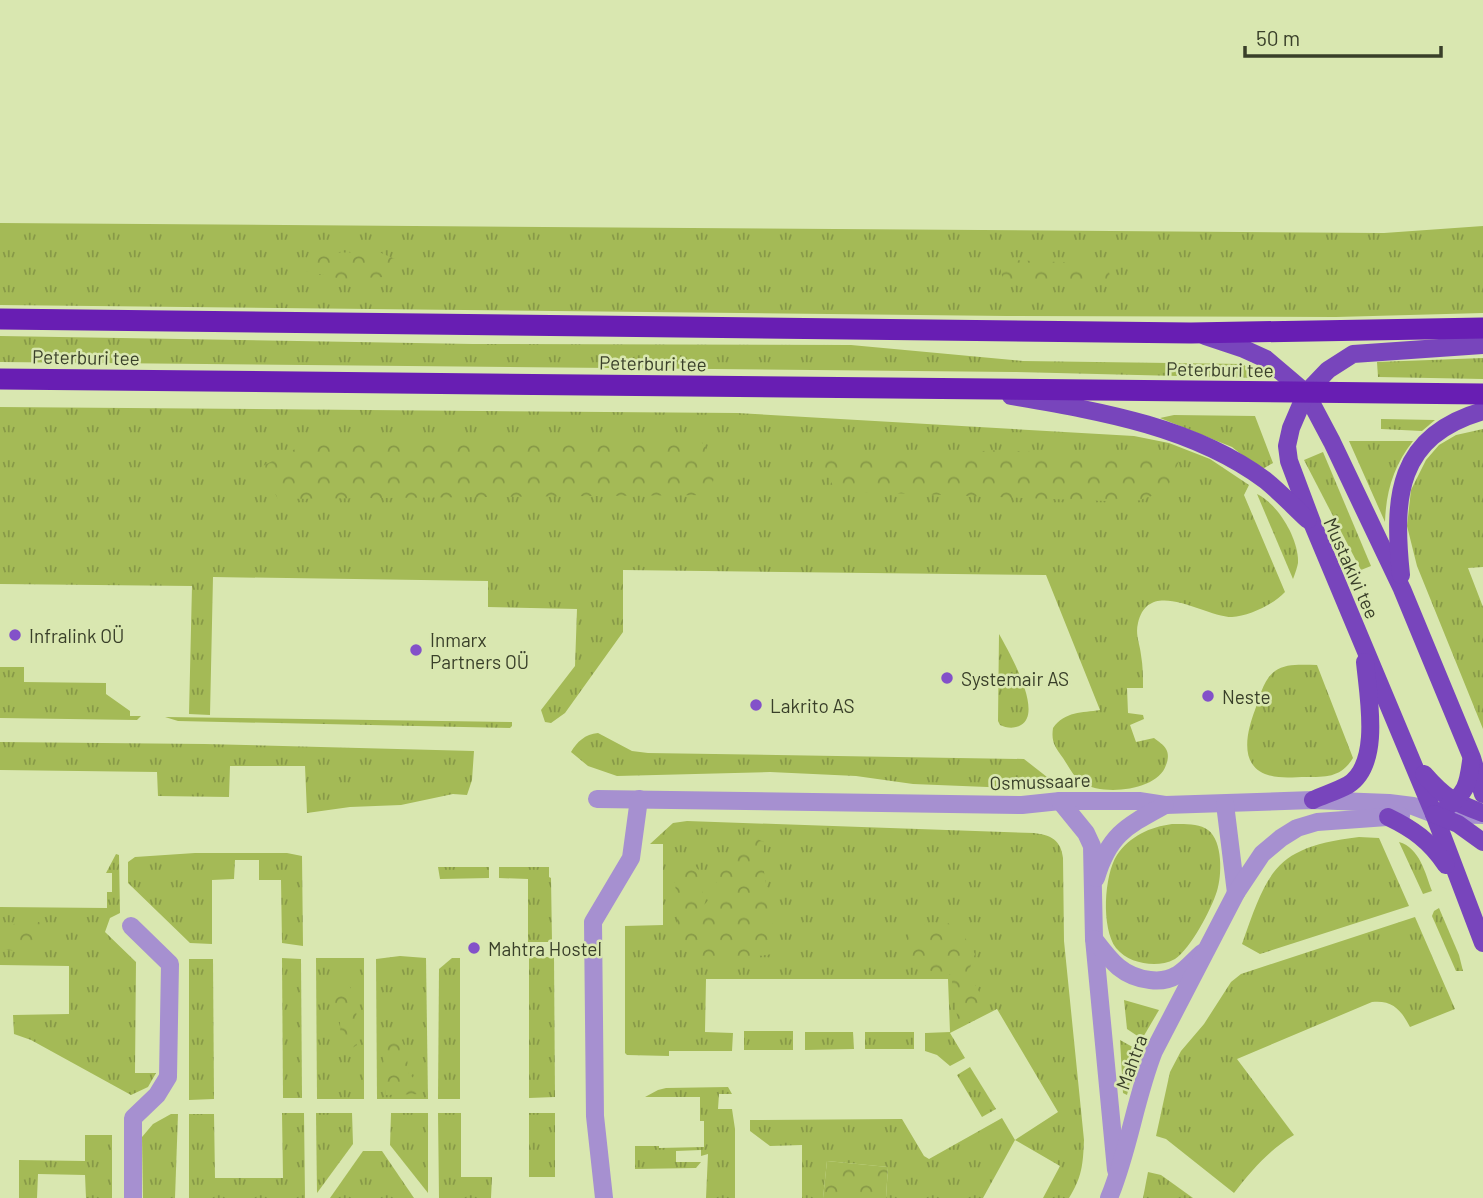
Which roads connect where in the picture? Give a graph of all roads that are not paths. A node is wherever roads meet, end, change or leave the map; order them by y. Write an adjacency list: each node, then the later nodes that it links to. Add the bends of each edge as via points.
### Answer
1 (0, 319): 3 (highway, Peterburi tee)
2 (1483, 328): 3 (highway, Peterburi tee)
3 (1191, 333): 7 (main road, Peterburi tee, via 1266,359)
4 (1483, 345): 7 (main road, via 1353,354 1328,370)
5 (0, 379): 6 (highway, Peterburi tee)
6 (963, 388): 7 (highway, Peterburi tee); 10 (main road, Mustakivi tee, via 1092,410 1211,448 1262,479)
7 (1306, 393): 8 (highway, Peterburi tee); 10 (main road, via 1287,446); 11 (main road, Mustakivi tee)
8 (1483, 394)
9 (1483, 411): 11 (main road, via 1443,430 1410,463 1399,496)
10 (1313, 525): 12 (main road, Mustakivi tee)
11 (1402, 589): 14 (main road, Mustakivi tee)
12 (1363, 645): 13 (main road, Mustakivi tee); 18 (main road, via 1369,751 1350,784)
13 (1412, 761): 20 (main road); 24 (main road, Mustakivi tee)
14 (1477, 765): 15 (main road, Mustakivi tee); 20 (main road)
15 (1483, 794)
16 (597, 799): 17 (street, Osmussaare)
17 (639, 799): 19 (street, Osmussaare, via 1022,805); 36 (street, via 631,858 593,922 595,1116)
18 (1313, 800): 21 (street, Osmussaare); 24 (street, Osmussaare, via 1388,803)
19 (1060, 801): 22 (street, Osmussaare); 27 (street, via 1092,846)
20 (1453, 802): 23 (main road); 24 (main road)
21 (1225, 803): 22 (street, Osmussaare); 29 (street)
22 (1165, 804): 27 (street, via 1113,839)
23 (1483, 813): 24 (street, Osmussaare)
24 (1434, 814): 25 (street); 26 (main road); 28 (main road, Mustakivi tee)
25 (1388, 817): 28 (main road, via 1435,848); 29 (street, via 1317,822 1297,828 1262,854)
26 (1483, 842)
27 (1094, 888): 31 (street)
28 (1464, 891): 32 (main road, Mustakivi tee)
29 (1236, 893): 33 (street)
30 (131, 926): 35 (street, via 170,964 168,1077 133,1118)
31 (1094, 939): 33 (street, via 1125,973 1158,981 1176,976); 34 (street)
32 (1483, 943)
33 (1209, 947): 34 (street, Mahtra, via 1145,1072)
34 (1117, 1177): 37 (street, Mahtra)
35 (133, 1198)
36 (604, 1198)
37 (1109, 1198)

